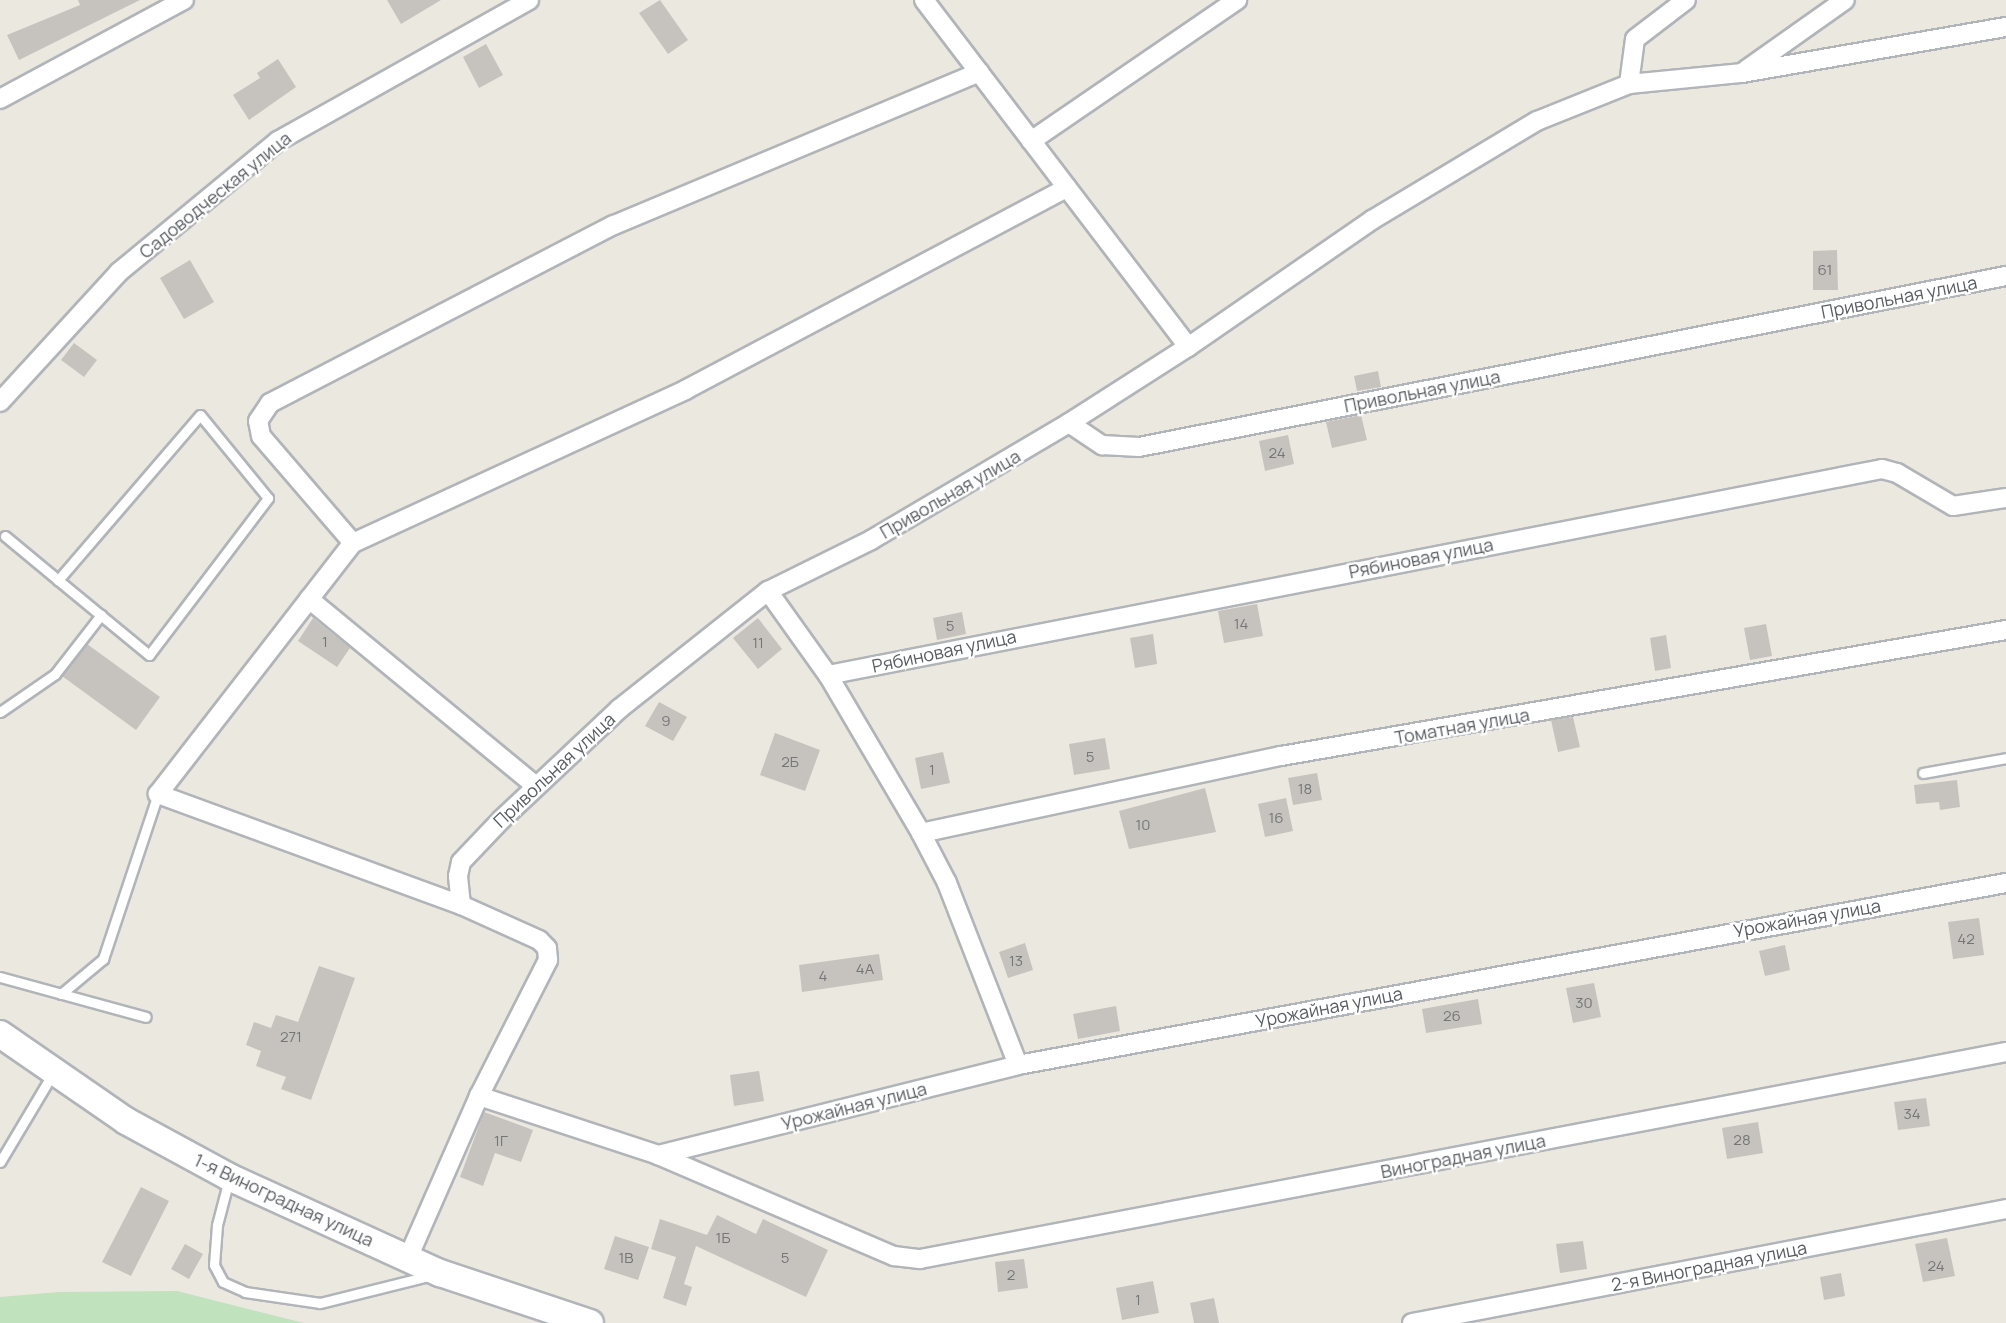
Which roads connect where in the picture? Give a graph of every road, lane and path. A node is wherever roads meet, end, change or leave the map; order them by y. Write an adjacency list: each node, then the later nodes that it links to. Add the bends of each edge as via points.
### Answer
1 (184, 0): 11 (street)
2 (529, 0): 16 (street, Садоводческая улица, via 278,141 119,272)
3 (924, 0): 8 (street)
4 (1237, 0): 12 (street)
5 (1686, 0): 10 (street, via 1635,39)
6 (1845, 0): 9 (street)
7 (2006, 27): 9 (street)
8 (979, 72): 12 (street); 20 (street, via 614,225 270,403 258,421 261,436)
9 (1742, 73): 10 (street)
10 (1629, 84): 15 (street, via 1538,122 1372,220)
11 (0, 99)
12 (1031, 141): 13 (street)
13 (1067, 188): 15 (street); 20 (street, via 685,390)
14 (2006, 276): 17 (street, Привольная улица, via 1139,447 1102,445)
15 (1188, 348): 17 (street)
16 (0, 402)
17 (1069, 423): 22 (street, Привольная улица, via 871,540)
18 (2006, 498): 26 (street, Рябиновая улица, via 1974,506 1947,505 1897,473 1882,469)
19 (4, 536): 21 (lane)
20 (353, 543): 23 (street)
21 (58, 580): 24 (lane); 24 (lane, via 200,416 268,498 149,655)
22 (768, 591): 26 (street); 30 (street, Привольная улица, via 620,709)
23 (309, 599): 30 (street); 31 (street)
24 (101, 615): 27 (lane, via 56,674)
25 (2006, 630): 32 (street, Томатная улица, via 1281,756)
26 (828, 675): 32 (street)
27 (0, 712)
28 (2006, 758): 29 (lane)
29 (1923, 773)
30 (537, 786): 34 (street, Привольная улица, via 461,862)
31 (158, 794): 34 (street); 36 (lane, via 104,959)
32 (921, 833): 40 (street, via 947,882)
33 (2006, 883): 40 (street, Урожайная улица)
34 (460, 905): 42 (street, via 527,934 547,948 545,971)
35 (0, 977): 36 (lane)
36 (61, 994): 37 (lane)
37 (146, 1017)
38 (0, 1034): 41 (main road, 1-я Виноградная улица)
39 (2006, 1052): 43 (street, Виноградная улица, via 920,1259 894,1256)
40 (1018, 1065): 43 (street, Урожайная улица)
41 (53, 1073): 44 (lane); 45 (main road, 1-я Виноградная улица, via 126,1121)
42 (479, 1096): 43 (street, Виноградная улица); 47 (street)
43 (658, 1155)
44 (0, 1162)
45 (230, 1177): 47 (main road, 1-я Виноградная улица); 48 (lane, via 218,1225 214,1265 223,1282 244,1292 320,1303)
46 (2006, 1209): 50 (street, 2-я Виноградная улица)
47 (408, 1258): 48 (main road, 1-я Виноградная улица)
48 (440, 1273): 49 (main road, 1-я Виноградная улица)
49 (590, 1323)
50 (1412, 1323)

